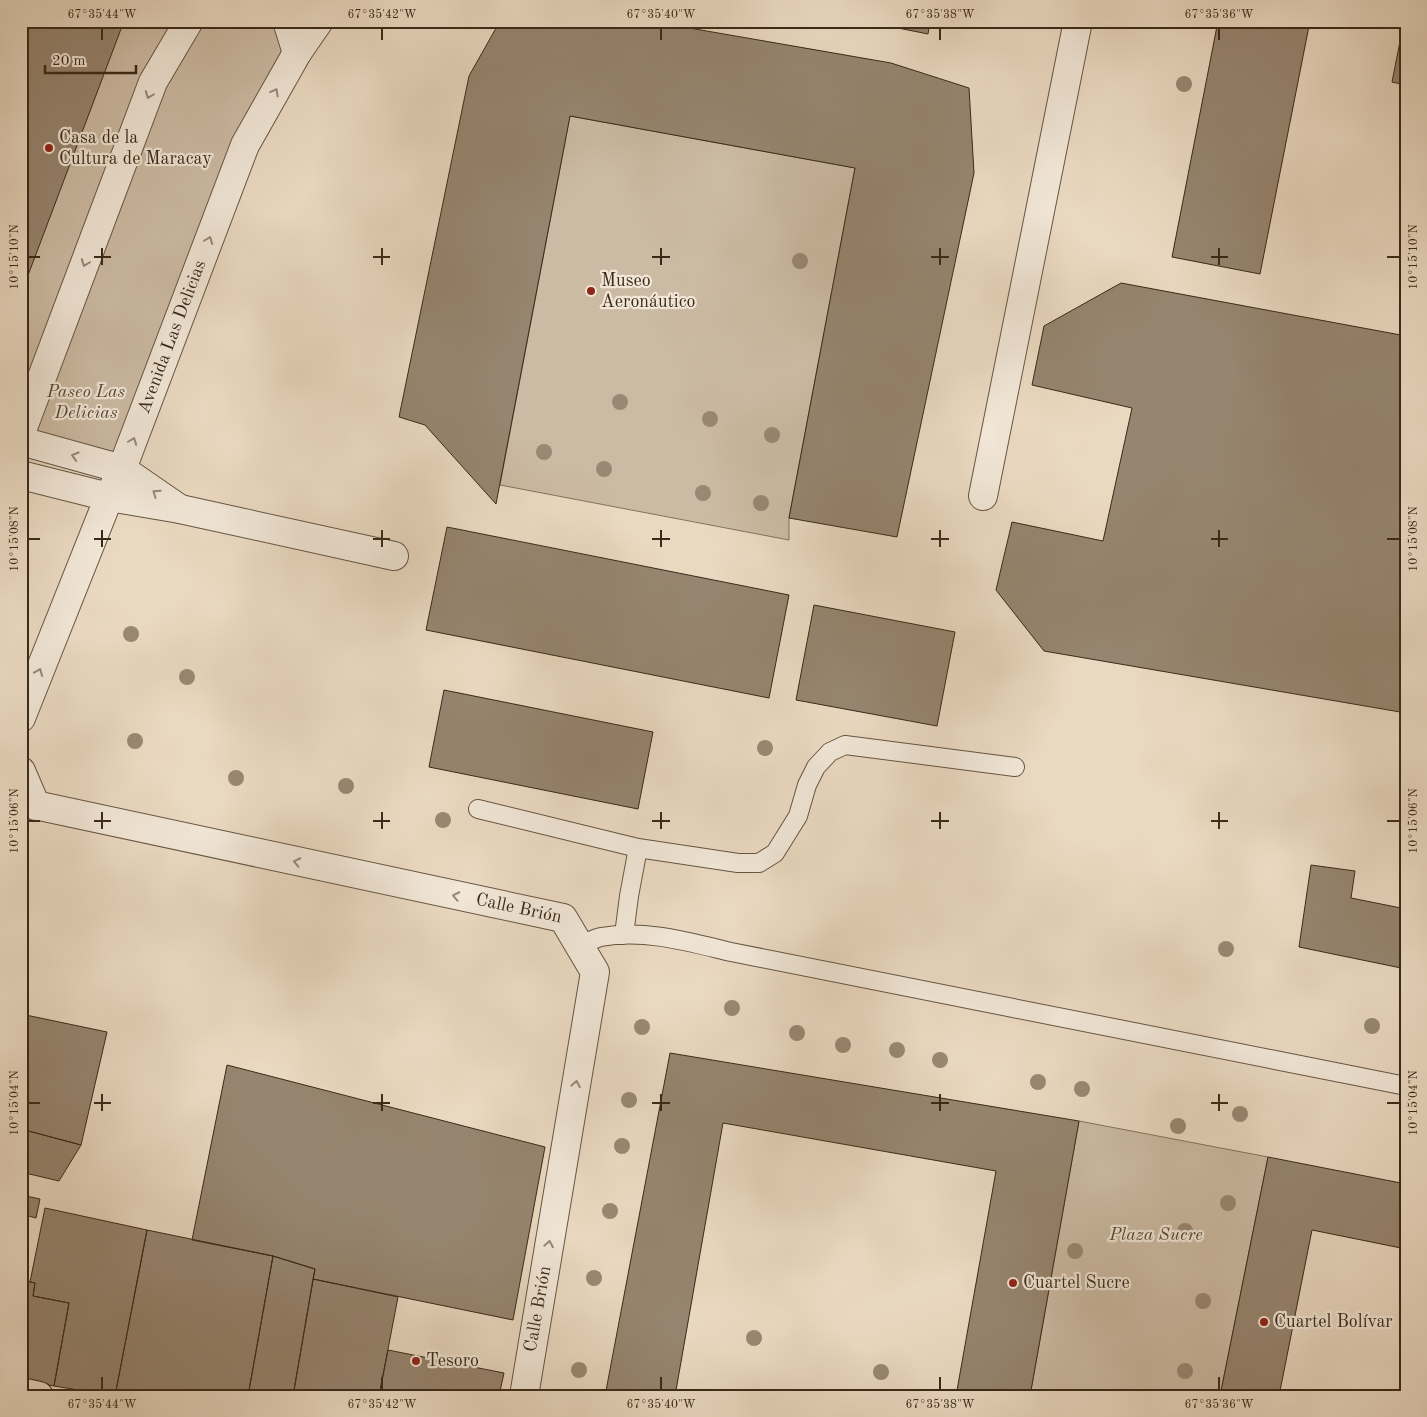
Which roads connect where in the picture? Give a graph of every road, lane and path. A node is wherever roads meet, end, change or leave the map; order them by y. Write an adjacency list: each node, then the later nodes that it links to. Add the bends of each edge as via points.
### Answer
1 (189, 21): 6 (street, one-way to 6, via 153,82)
2 (287, 21): 5 (street)
3 (319, 21): 5 (street, Avenida Las Delicias)
4 (1078, 21): 10 (street)
5 (297, 53): 8 (street, Avenida Las Delicias, one-way to 5, via 245,145)
6 (21, 433)
7 (21, 441): 8 (street, one-way to 7)
8 (122, 469): 11 (street, Avenida Las Delicias); 12 (street, one-way to 8)
9 (21, 475): 11 (street)
10 (983, 496)
11 (109, 497): 12 (street); 14 (street, Avenida Las Delicias, one-way to 11)
12 (180, 509): 13 (street)
13 (394, 556)
14 (21, 718)
15 (1016, 767): 19 (lane, via 845,745 830,752 816,767 798,816 775,853 759,863)
16 (21, 771): 17 (street)
17 (29, 804): 21 (street, Calle Brión, one-way to 17, via 562,918)
18 (478, 809): 19 (lane)
19 (638, 848): 20 (lane)
20 (624, 935): 21 (lane); 22 (lane, via 683,941)
21 (579, 945): 25 (street, Calle Brión, one-way to 21, via 595,972)
22 (1406, 1086)
23 (21, 1392): 24 (main road)
24 (39, 1396)
25 (524, 1396)

